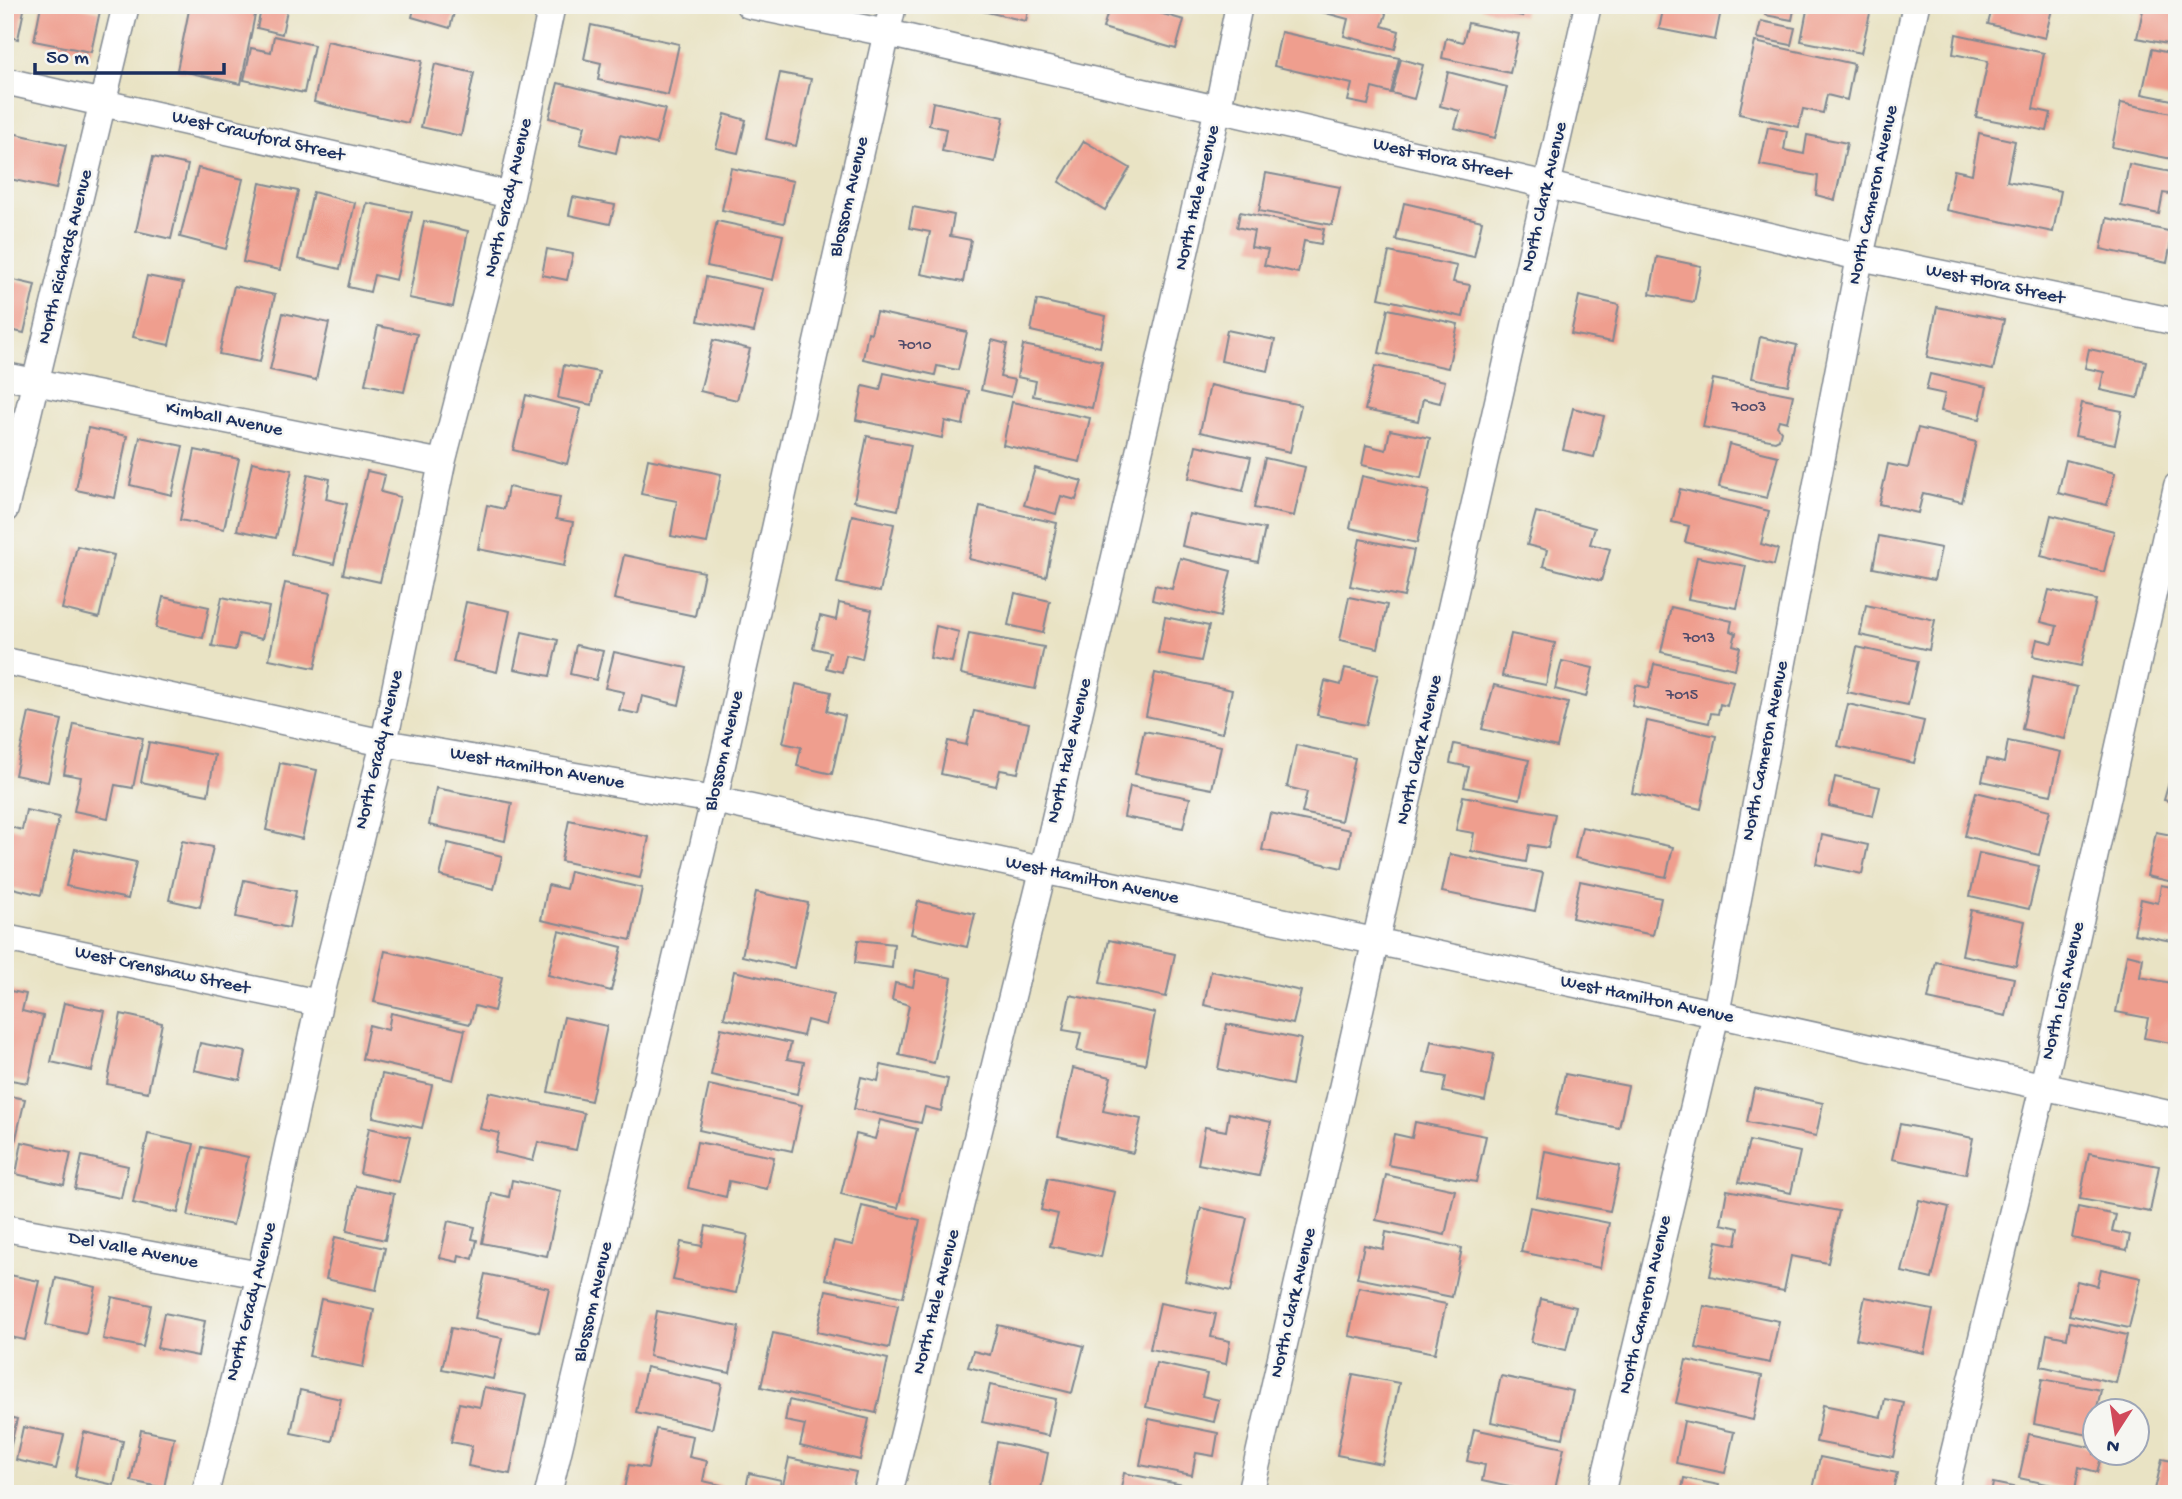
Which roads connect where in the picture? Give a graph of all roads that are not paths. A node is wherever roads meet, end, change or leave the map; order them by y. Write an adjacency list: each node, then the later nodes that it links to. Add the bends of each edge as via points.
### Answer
1 (126, 5): 10 (street, North Richards Avenue)
2 (552, 5): 13 (street, North Grady Avenue)
3 (749, 5): 8 (street, West Flora Street)
4 (893, 5): 8 (street, Blossom Avenue)
5 (1239, 5): 11 (street, North Hale Avenue)
6 (1587, 5): 12 (street, North Clark Avenue)
7 (1916, 5): 14 (street, North Cameron Avenue)
8 (887, 33): 11 (street, West Flora Street); 23 (street, Blossom Avenue)
9 (5, 81): 10 (street, West Crawford Street)
10 (104, 102): 13 (street, West Crawford Street); 17 (street, North Richards Avenue)
11 (1218, 108): 12 (street, West Flora Street); 24 (street, North Hale Avenue)
12 (1548, 185): 14 (street, West Flora Street); 26 (street, North Clark Avenue)
13 (511, 195): 18 (street, North Grady Avenue)
14 (1860, 257): 15 (street, West Flora Street); 28 (street, North Cameron Avenue)
15 (2177, 323)
16 (5, 376): 17 (street, Kimball Avenue)
17 (35, 383): 18 (street, Kimball Avenue); 20 (street, North Richards Avenue)
18 (442, 463): 22 (street, North Grady Avenue)
19 (2177, 486): 29 (street, North Lois Avenue)
20 (5, 509)
21 (5, 661): 22 (street, West Hamilton Avenue)
22 (384, 743): 23 (street, West Hamilton Avenue); 27 (street, North Grady Avenue)
23 (714, 800): 24 (street, West Hamilton Avenue); 34 (street, Blossom Avenue)
24 (1043, 870): 26 (street, West Hamilton Avenue); 35 (street, North Hale Avenue)
25 (5, 938): 27 (street, West Crenshaw Street)
26 (1376, 941): 28 (street, West Hamilton Avenue); 36 (street, North Clark Avenue)
27 (319, 1003): 32 (street, North Grady Avenue)
28 (1716, 1014): 29 (street, West Hamilton Avenue); 37 (street, North Cameron Avenue)
29 (2043, 1087): 30 (street, West Hamilton Avenue); 38 (street, North Lois Avenue)
30 (2177, 1116)
31 (5, 1227): 32 (street, Del Valle Avenue)
32 (260, 1275): 33 (street, North Grady Avenue)
33 (205, 1494)
34 (548, 1494)
35 (889, 1494)
36 (1250, 1494)
37 (1601, 1494)
38 (1944, 1494)

